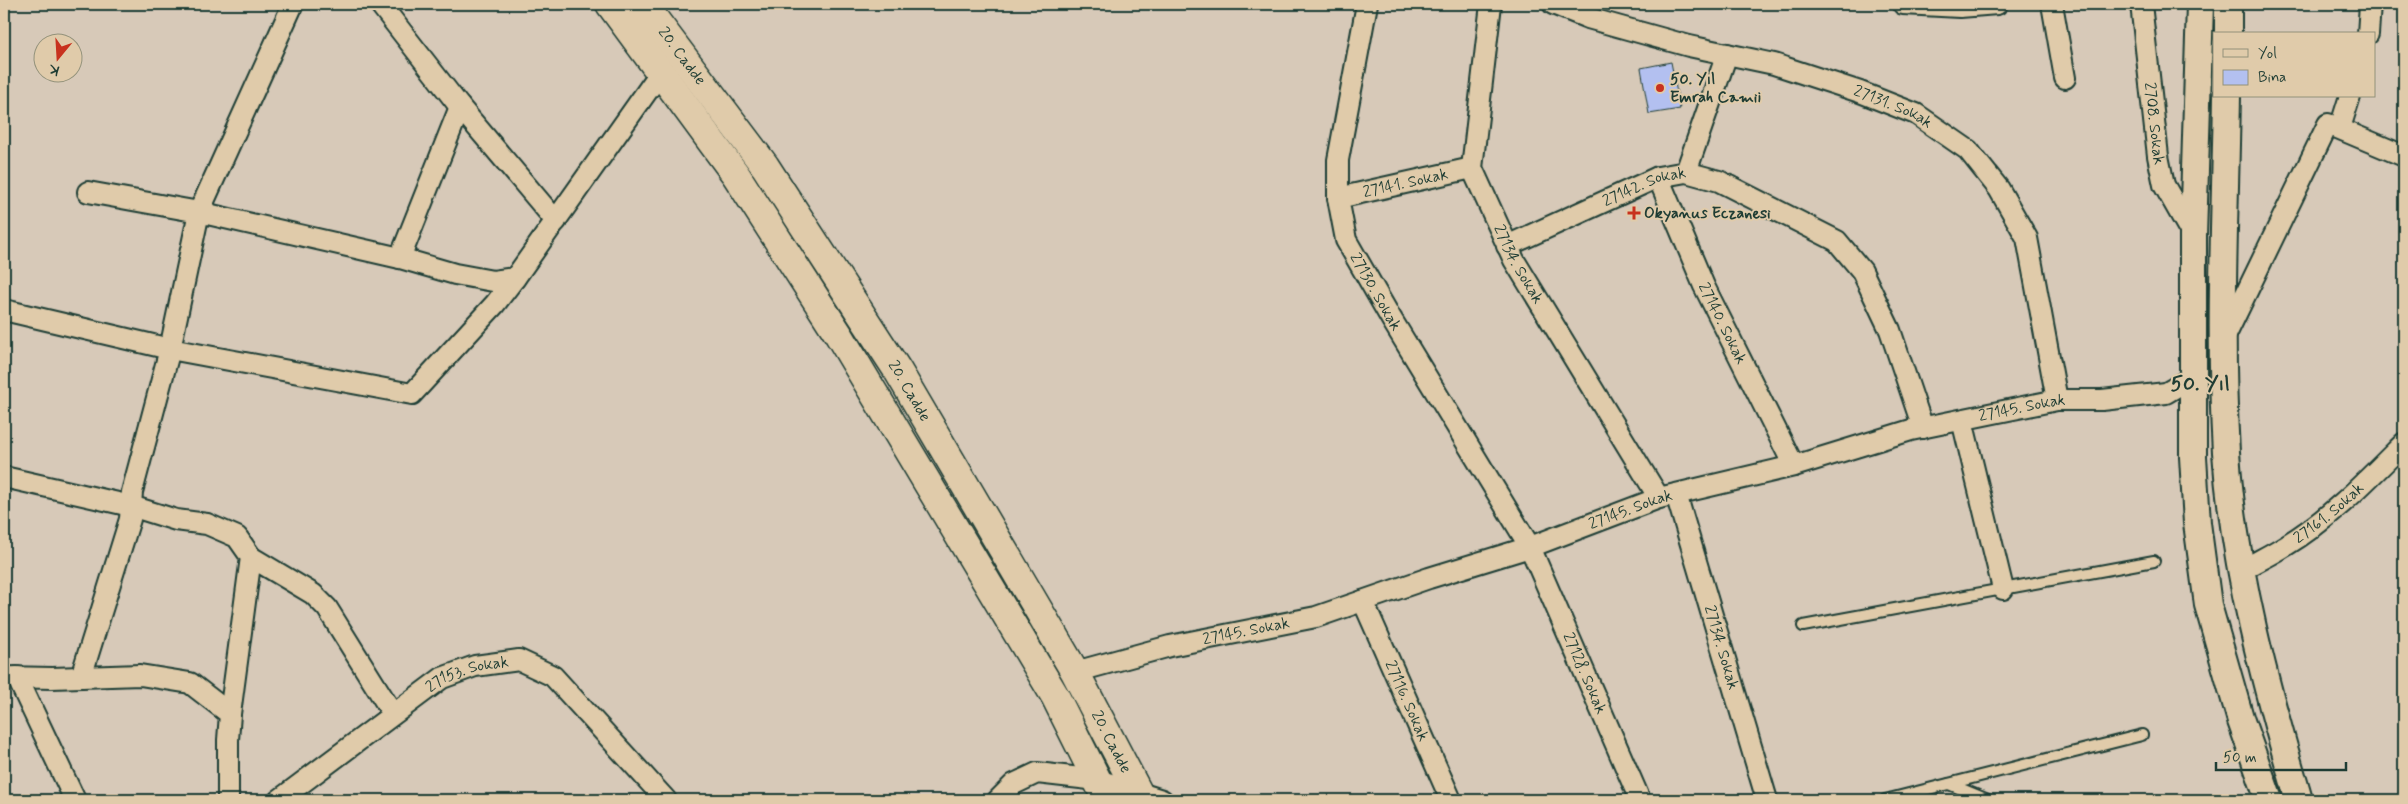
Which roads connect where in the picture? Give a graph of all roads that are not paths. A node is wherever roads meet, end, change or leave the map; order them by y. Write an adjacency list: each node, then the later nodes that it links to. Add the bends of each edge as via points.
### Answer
1 (293, 4): 31 (street)
2 (380, 4): 23 (street)
3 (610, 4): 19 (main road)
4 (643, 4): 56 (main road, 20. Cadde, via 765,166 893,362)
5 (1367, 4): 30 (street, 27130. Sokak, via 1338,160)
6 (1491, 4): 26 (street)
7 (1552, 4): 18 (street, 27131. Sokak, via 1588,18)
8 (1903, 4): 15 (street)
9 (1997, 4): 15 (street)
10 (2052, 4): 20 (street)
11 (2141, 4): 33 (street, 2708. Sokak, via 2164,185)
12 (2200, 4): 33 (street)
13 (2228, 4): 16 (street)
14 (2370, 4): 17 (street)
15 (1960, 6)
16 (2228, 32)
17 (2368, 32)
18 (1727, 54): 27 (street); 41 (street, 27131. Sokak, via 1774,64 1916,114 1968,150 1999,189 2027,238)
19 (660, 73): 32 (street); 63 (main road, via 736,175 839,335 1055,696)
20 (2064, 78)
21 (2227, 98): 38 (street)
22 (2349, 98): 24 (street)
23 (460, 107): 32 (street); 35 (street)
24 (2334, 126): 25 (street); 38 (street)
25 (2404, 156)
26 (1472, 168): 30 (street, 27141. Sokak); 34 (street, 27134. Sokak)
27 (1686, 172): 28 (street, 27142. Sokak); 43 (street, 27142. Sokak, via 1719,181 1837,241 1862,271 1890,330)
28 (1658, 177): 34 (street, 27142. Sokak); 45 (street, 27140. Sokak, via 1704,286)
29 (88, 192): 31 (street)
30 (1338, 198): 49 (street, 27130. Sokak, via 1346,240)
31 (199, 212): 35 (street); 39 (street)
32 (556, 221): 36 (street)
33 (2193, 236): 40 (street)
34 (1507, 246): 47 (street, 27134. Sokak)
35 (400, 258): 36 (street, via 493,281)
36 (515, 278): 39 (street, via 412,394)
37 (4, 310): 39 (street)
38 (2223, 341): 52 (street, via 2226,454)
39 (170, 349): 48 (street)
40 (2193, 377): 41 (street, 27145. Sokak, via 2166,393 2102,400); 75 (street, via 2197,523 2208,605 2241,720)
41 (2058, 400): 42 (street, 27145. Sokak)
42 (1962, 420): 43 (street, 27145. Sokak); 53 (street)
43 (1923, 428): 45 (street, 27145. Sokak)
44 (2404, 443): 52 (street, 27161. Sokak, via 2321,521 2286,546)
45 (1794, 466): 47 (street, 27145. Sokak)
46 (4, 477): 48 (street)
47 (1667, 496): 49 (street, 27145. Sokak); 72 (street, 27134. Sokak)
48 (131, 506): 50 (street, via 176,520 208,524 238,537); 58 (street, via 130,519)
49 (1530, 547): 54 (street, 27145. Sokak); 71 (street, 27128. Sokak)
50 (251, 557): 59 (street); 60 (street, via 313,594 327,608)
51 (2154, 561): 53 (lane)
52 (2242, 570): 76 (street, via 2272,705)
53 (2003, 589): 55 (lane)
54 (1363, 601): 56 (street, 27145. Sokak, via 1316,617 1170,646); 70 (street, 27116. Sokak)
55 (1803, 626)
56 (1075, 672): 64 (main road, 20. Cadde)
57 (10, 677): 58 (street); 65 (street)
58 (81, 677): 59 (street, via 140,675 190,683)
59 (230, 714): 66 (street)
60 (394, 714): 67 (street, 27153. Sokak); 68 (street, 27153. Sokak, via 442,678 475,666 519,660 553,676)
61 (2142, 735): 62 (lane)
62 (1949, 784): 73 (lane); 74 (lane)
63 (1103, 790): 64 (street); 69 (street, via 1037,773 1014,784)
64 (1148, 797)
65 (75, 800)
66 (228, 800)
67 (279, 800)
68 (666, 800)
69 (998, 800)
70 (1451, 800)
71 (1640, 800)
72 (1767, 800)
73 (1886, 800)
74 (1988, 800)
75 (2269, 800)
76 (2299, 800)

